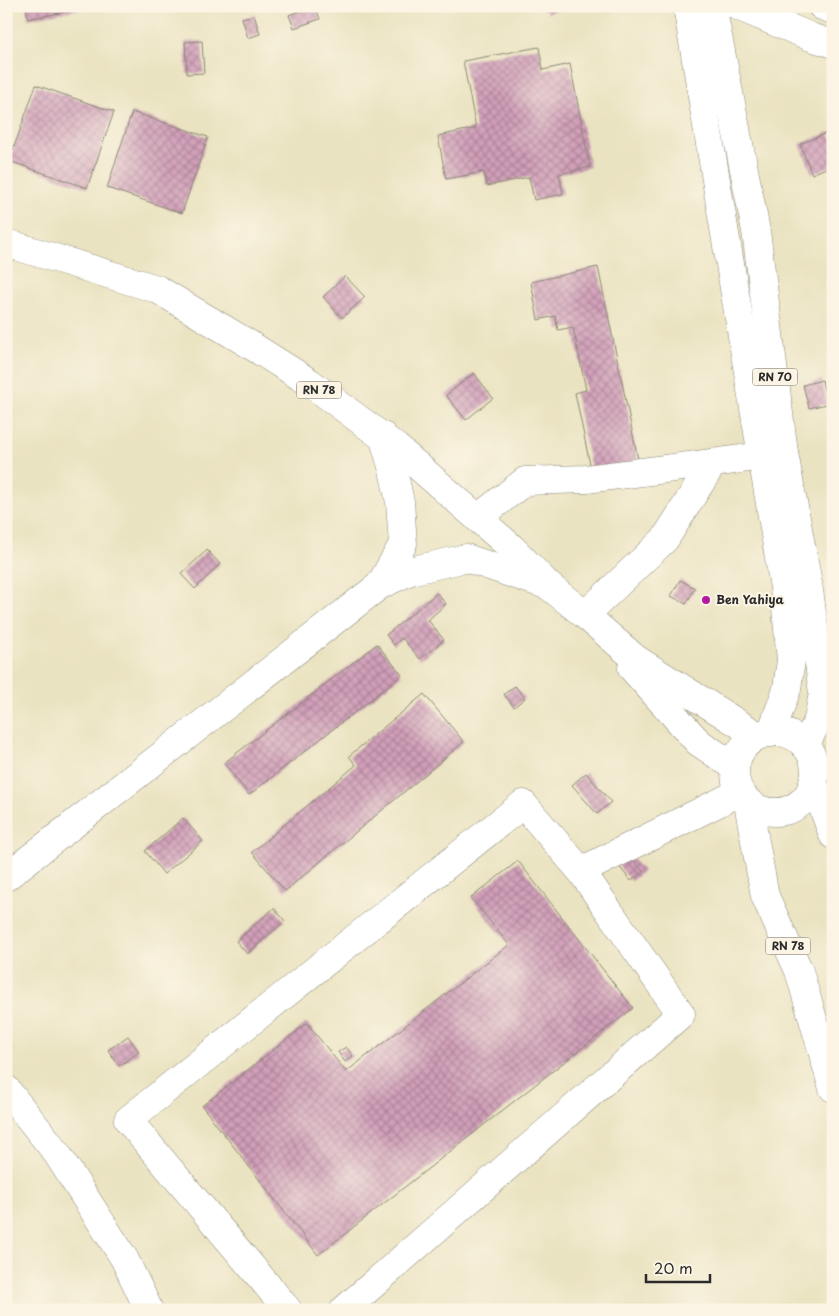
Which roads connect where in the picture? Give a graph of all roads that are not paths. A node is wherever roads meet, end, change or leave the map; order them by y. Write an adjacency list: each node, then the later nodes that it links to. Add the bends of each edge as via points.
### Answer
1 (687, 6): 9 (main road, RN 70)
2 (712, 6): 9 (main road, RN 70, via 756,231)
3 (737, 6): 6 (main road)
4 (822, 6): 5 (main road)
5 (833, 10)
6 (833, 44)
7 (6, 243): 8 (main road, RN 78, via 157,289 309,382)
8 (383, 436): 11 (main road, RN 78); 12 (main road, via 400,502 402,544)
9 (774, 455): 10 (main road); 15 (main road, RN 70, via 791,660 787,689); 16 (main road, RN 70, via 808,583 823,693 818,720)
10 (714, 464): 11 (main road, via 586,479 524,482); 14 (main road, via 665,539)
11 (478, 518): 13 (main road, RN 78)
12 (380, 584): 13 (main road, via 410,571 466,558); 21 (main road)
13 (549, 586): 14 (main road, RN 78)
14 (585, 615): 15 (main road, RN 78, via 636,659); 18 (main road, RN 78)
15 (764, 734): 16 (main road, via 783,733); 18 (main road, via 747,743 739,754)
16 (805, 746): 17 (main road, via 812,757)
17 (814, 781): 18 (main road, via 799,804 773,812 760,810); 19 (main road)
18 (741, 787): 20 (main road); 22 (main road, RN 78, via 765,896 800,971)
19 (833, 835)
20 (581, 871): 25 (main road, via 523,804 128,1120); 26 (main road, via 681,1014)
21 (6, 877)
22 (833, 1088)
23 (6, 1089): 24 (main road, via 56,1152 124,1258)
24 (149, 1310)
25 (288, 1310)
26 (344, 1310)

